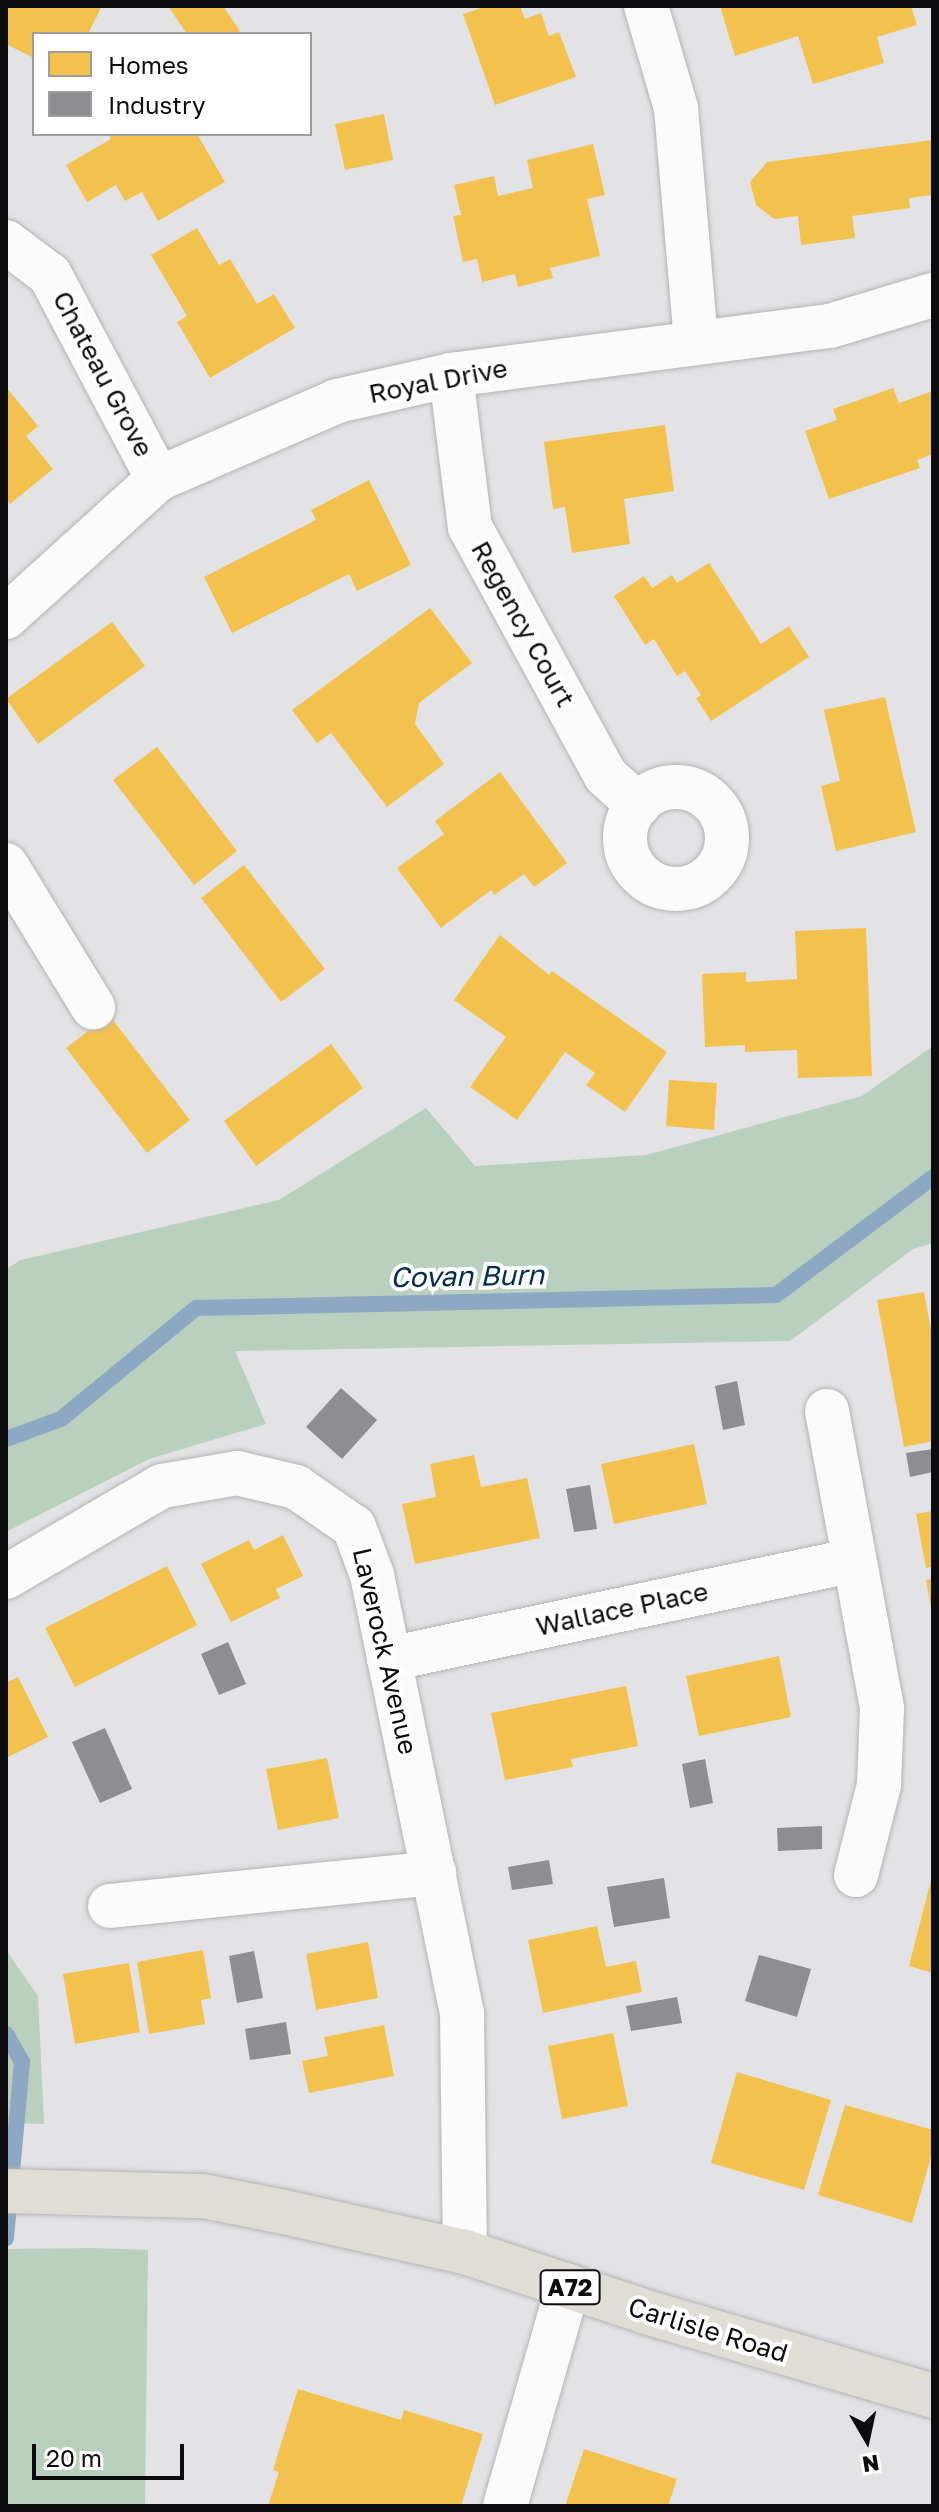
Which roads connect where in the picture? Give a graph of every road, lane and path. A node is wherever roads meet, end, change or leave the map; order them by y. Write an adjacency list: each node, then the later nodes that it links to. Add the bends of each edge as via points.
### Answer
1 (646, 6): 4 (street, via 676,108)
2 (6, 242): 6 (street, Chateau Grove, via 50,275)
3 (933, 295): 4 (street, Royal Drive, via 830,326)
4 (696, 343): 5 (street, Royal Drive)
5 (451, 375): 6 (street, Royal Drive, via 337,401); 8 (street, Regency Court, via 470,527 605,775)
6 (158, 479): 7 (street, Royal Drive)
7 (6, 617)
8 (638, 805)
9 (6, 865): 10 (street)
10 (93, 1007)
11 (827, 1411): 12 (street)
12 (854, 1560): 14 (street, Wallace Place); 16 (street, via 882,1709 879,1785)
13 (6, 1577): 14 (street, Laverock Avenue, via 162,1486 237,1473 296,1487 354,1527 372,1575)
14 (389, 1659): 15 (street, Laverock Avenue)
15 (434, 1873): 17 (street); 19 (street, Laverock Avenue, via 462,2012)
16 (856, 1875)
17 (110, 1906)
18 (6, 2191): 19 (main road, Carlisle Road / A72, via 203,2196)
19 (465, 2252): 20 (main road, Carlisle Road / A72)
20 (568, 2286): 21 (main road, Carlisle Road / A72); 22 (street)
21 (933, 2396)
22 (505, 2506)

